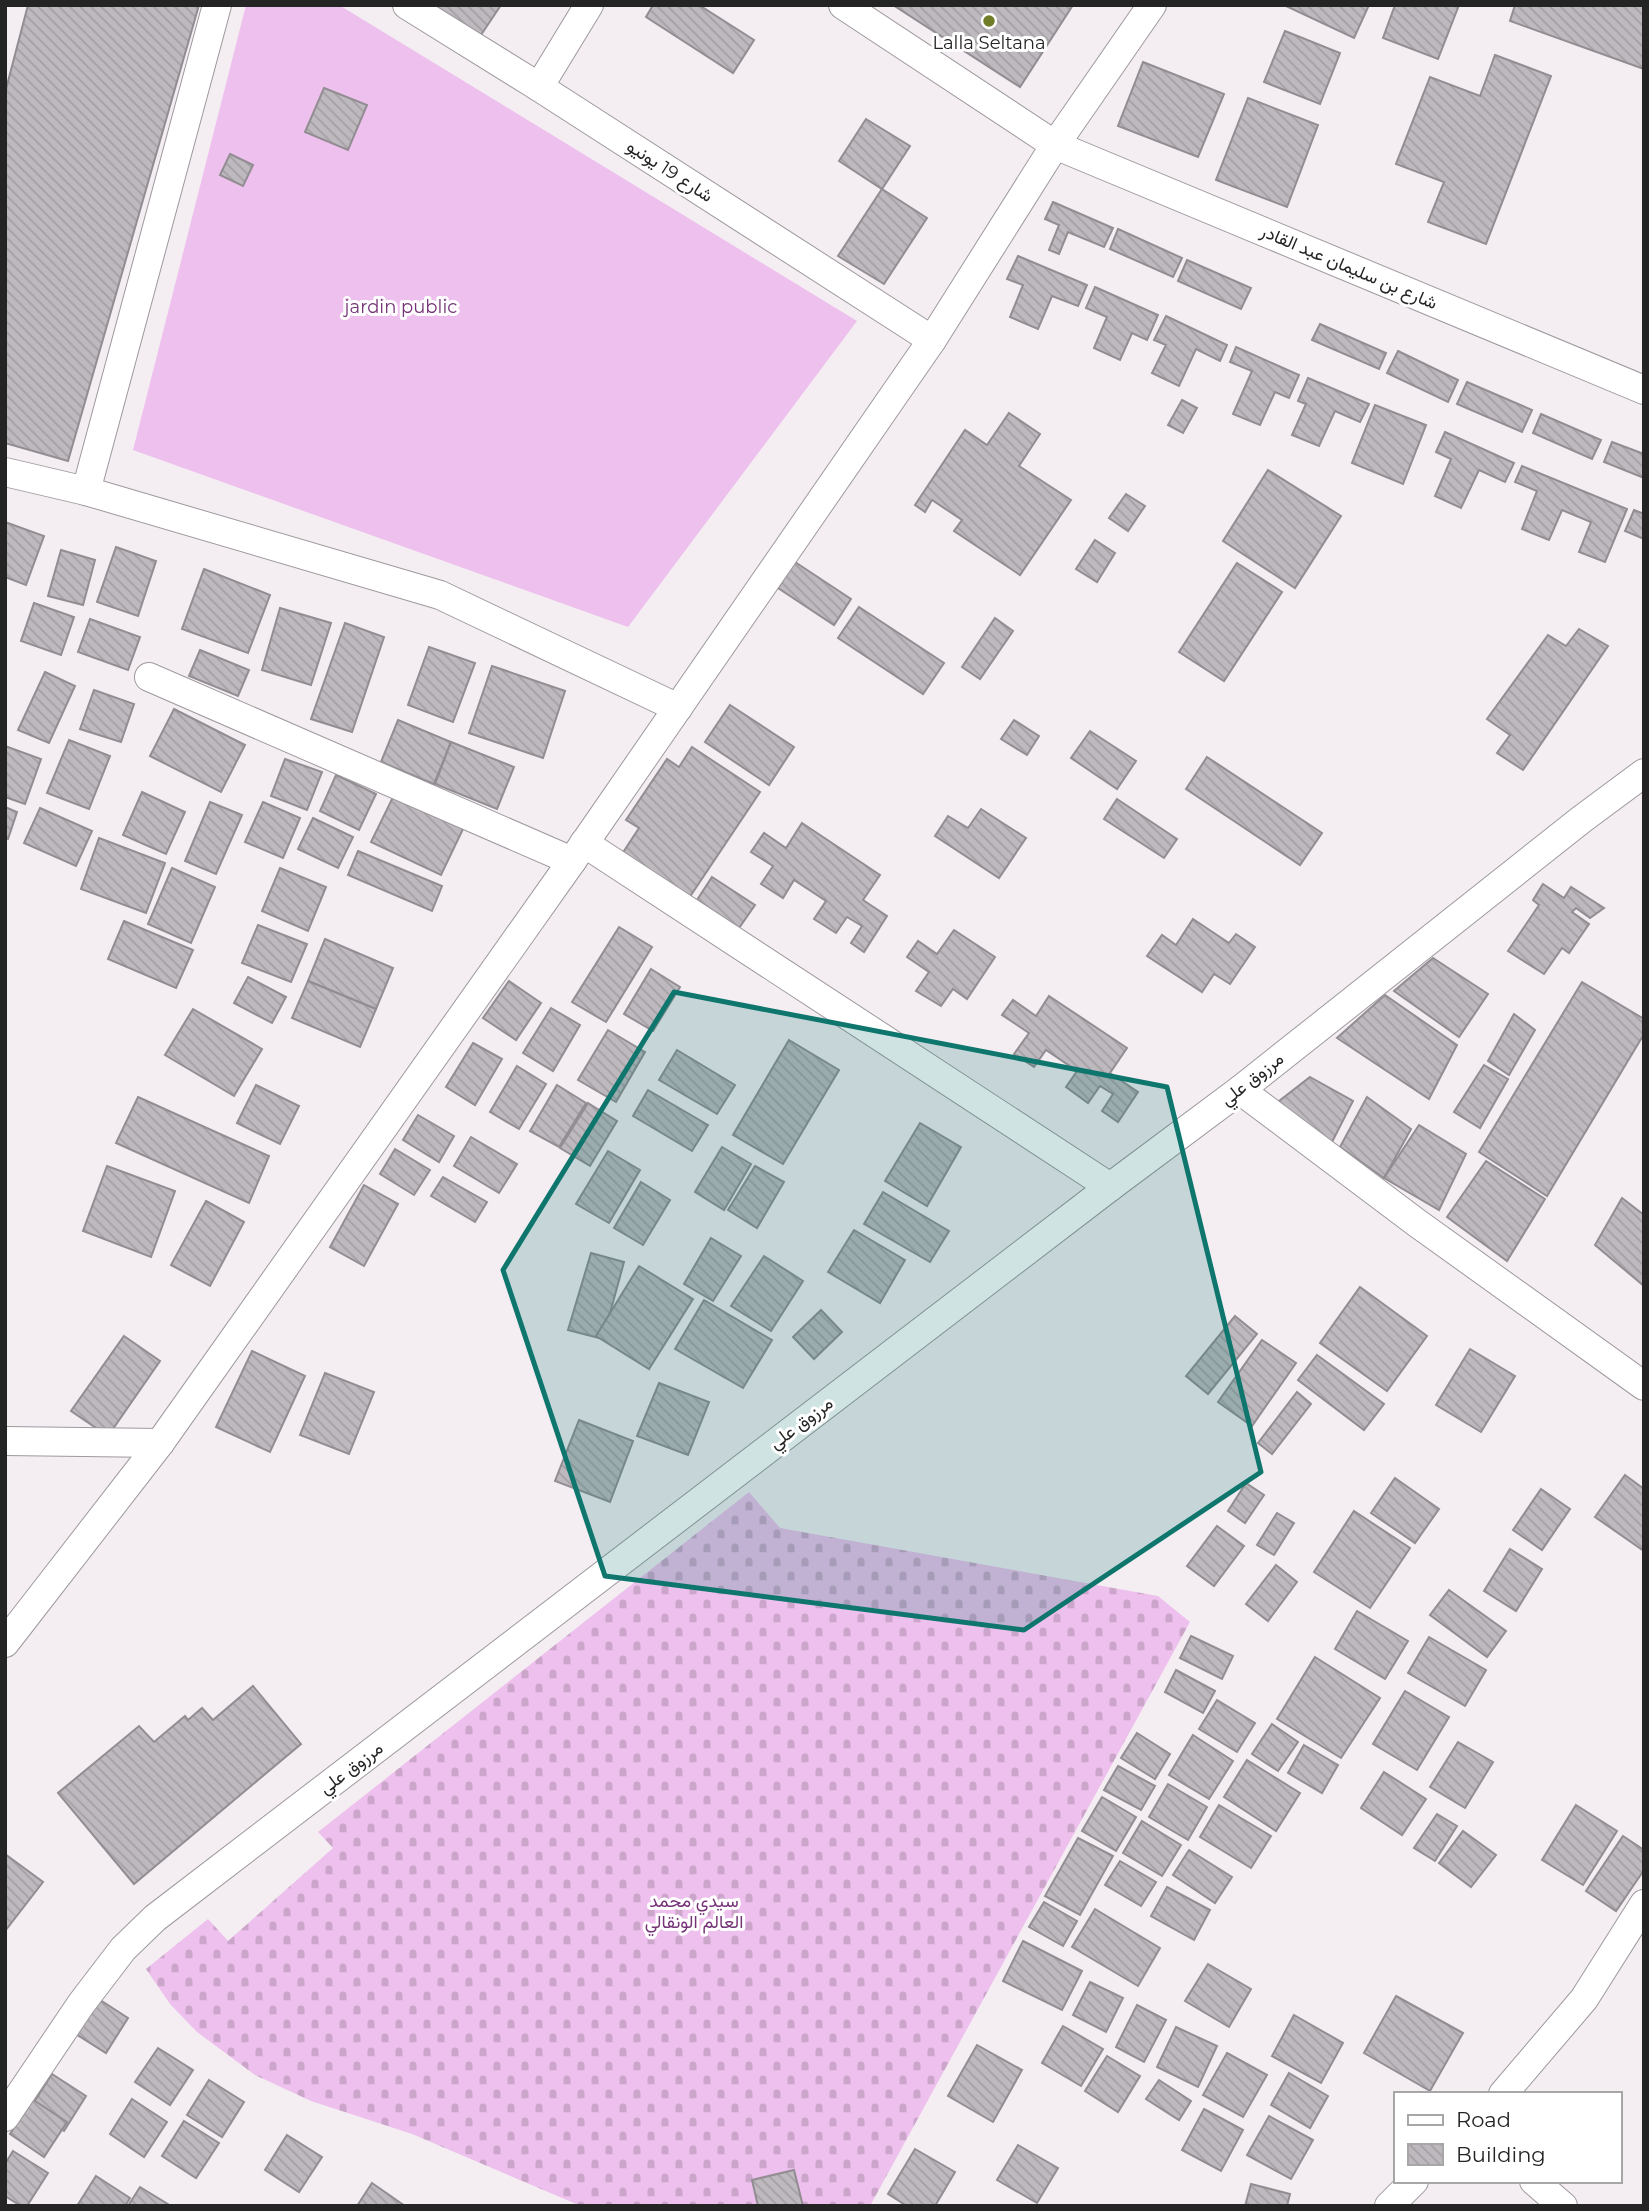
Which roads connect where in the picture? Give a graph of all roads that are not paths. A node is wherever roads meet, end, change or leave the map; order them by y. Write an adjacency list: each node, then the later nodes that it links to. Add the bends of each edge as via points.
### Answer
1 (217, 5): 11 (street)
2 (407, 5): 6 (street, شارع 19 يونيو)
3 (589, 5): 6 (street)
4 (843, 5): 7 (street, شارع بن سليمان عبد القادر)
5 (1152, 5): 7 (street)
6 (539, 86): 8 (street, شارع 19 يونيو)
7 (1055, 145): 8 (street); 9 (street, شارع بن سليمان عبد القادر)
8 (932, 340): 13 (street)
9 (1644, 390)
10 (5, 472): 11 (street)
11 (86, 491): 13 (street, via 440,595)
12 (149, 677): 15 (street)
13 (678, 708): 15 (street)
14 (1644, 773): 16 (street, مرزوق علي)
15 (578, 852): 17 (street); 20 (street)
16 (1240, 1090): 17 (street, مرزوق علي); 18 (street)
17 (1110, 1186): 24 (street, مرزوق علي, via 155,1918 123,1949 81,2004)
18 (1644, 1386)
19 (5, 1441): 20 (street)
20 (160, 1443): 21 (street)
21 (5, 1643)
22 (1644, 1904): 23 (street, via 1584,1998)
23 (1505, 2092)
24 (5, 2117)
25 (1412, 2183): 27 (street)
26 (1536, 2183): 28 (street)
27 (1389, 2206)
28 (1563, 2206)

